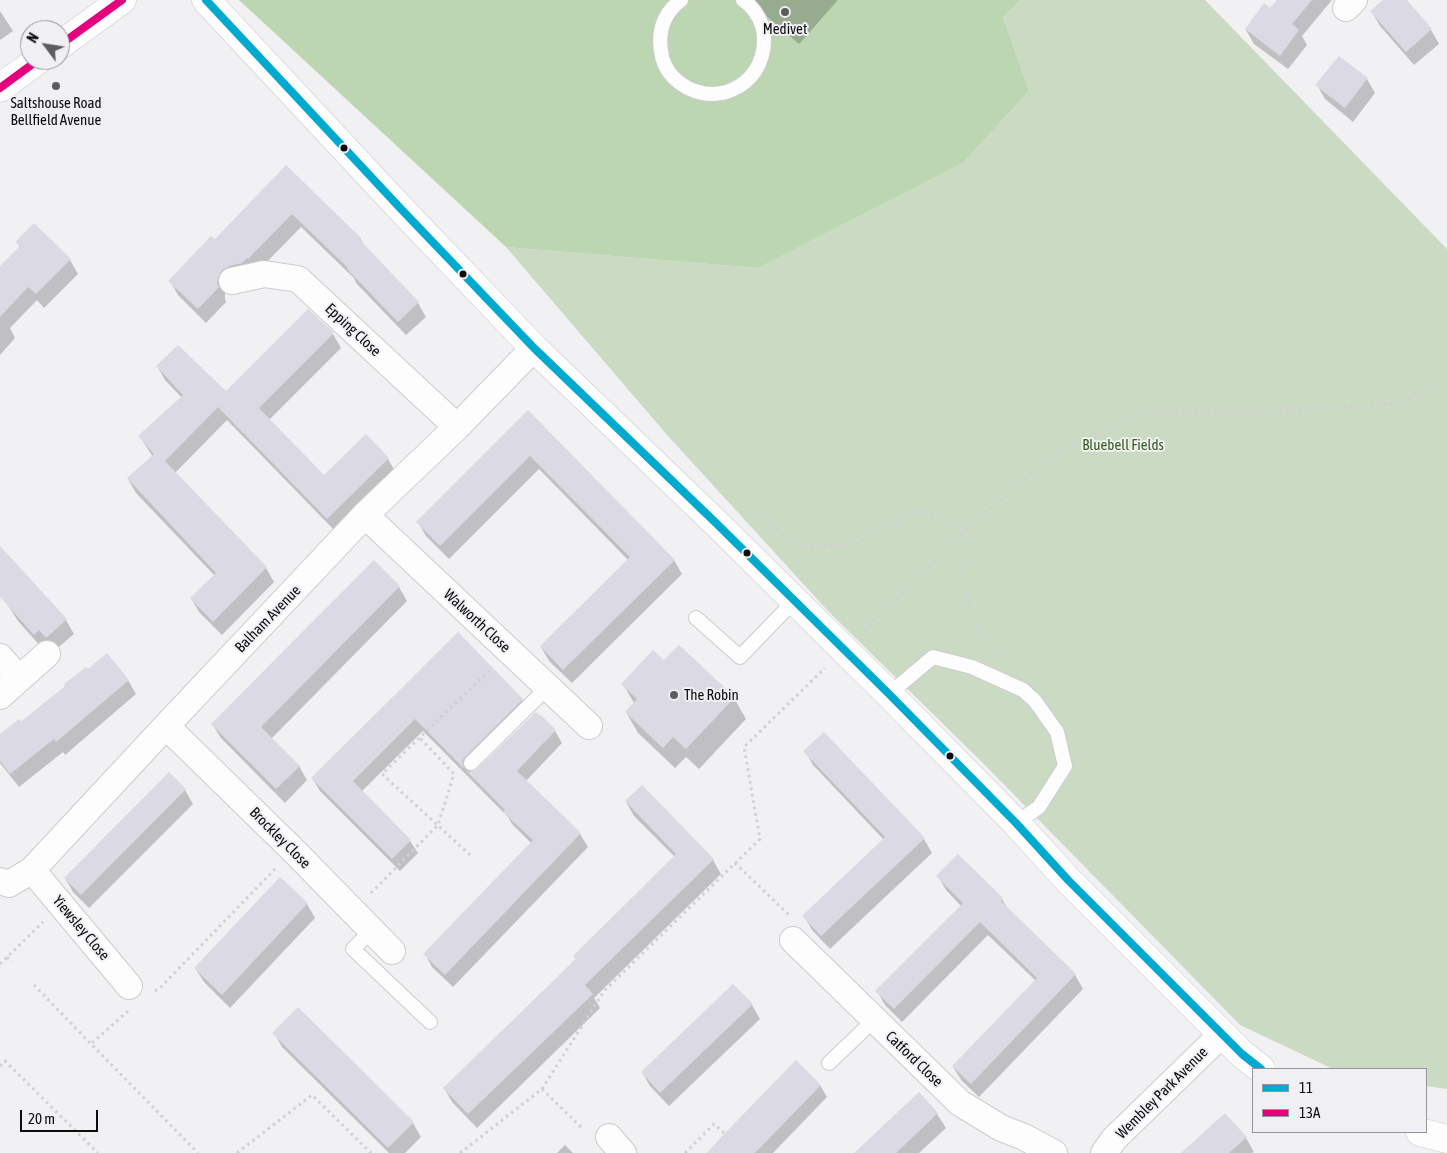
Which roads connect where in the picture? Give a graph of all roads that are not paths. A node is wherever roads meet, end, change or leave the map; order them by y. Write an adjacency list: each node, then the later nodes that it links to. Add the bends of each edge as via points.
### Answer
1 (122, 0): 5 (street)
2 (206, 0): 9 (street)
3 (743, 0): 4 (lane, via 759,17 764,33 764,50 759,66 748,80 733,90 716,94 698,92 682,85 669,73 661,57 659,39 663,22)
4 (674, 2)
5 (70, 37)
6 (24, 70): 7 (street)
7 (0, 88)
8 (232, 281): 10 (street, Epping Close, via 264,274 298,279)
9 (534, 348): 10 (street, Balham Avenue); 12 (street)
10 (457, 427): 11 (street, Balham Avenue)
11 (365, 515): 17 (street, Walworth Close); 20 (street, Balham Avenue)
12 (794, 600): 13 (lane, via 740,656); 18 (street)
13 (696, 618)
14 (47, 654): 16 (street)
15 (0, 657): 16 (street)
16 (19, 679): 19 (street)
17 (548, 687): 21 (street, Walworth Close); 22 (lane)
18 (889, 694): 23 (street); 23 (lane, via 933,657 972,667 1023,690 1035,701 1057,732 1065,766 1039,807)
19 (0, 696)
20 (166, 726): 24 (street, Balham Avenue); 26 (street, Brockley Close)
21 (589, 726)
22 (471, 763)
23 (1016, 823): 32 (street, via 1068,880)
24 (32, 870): 25 (street, Balham Avenue, via 9,884); 29 (street, Yiewsley Close)
25 (0, 881)
26 (372, 930): 28 (street, Brockley Close); 31 (lane, via 354,949)
27 (793, 940): 30 (street, Catford Close)
28 (392, 951)
29 (136, 992)
30 (874, 1020): 33 (lane); 37 (street, Catford Close, via 960,1103 1001,1128)
31 (430, 1022)
32 (1222, 1034): 34 (street); 38 (street, Wembley Park Avenue)
33 (830, 1063)
34 (1260, 1068)
35 (1424, 1133): 36 (street)
36 (1447, 1139)
37 (1054, 1153)
38 (1104, 1153)

